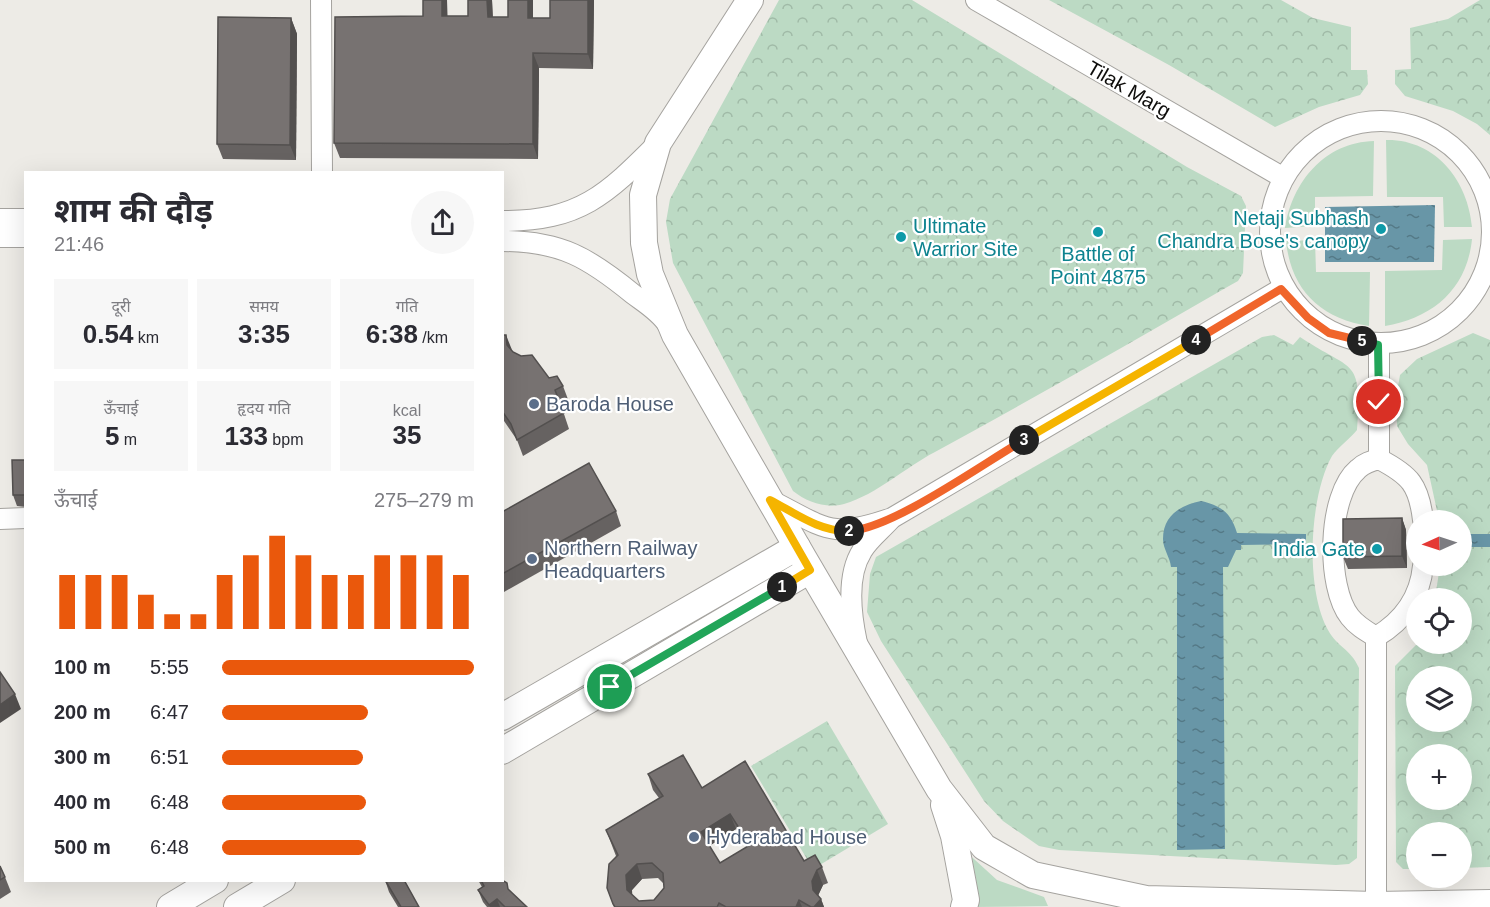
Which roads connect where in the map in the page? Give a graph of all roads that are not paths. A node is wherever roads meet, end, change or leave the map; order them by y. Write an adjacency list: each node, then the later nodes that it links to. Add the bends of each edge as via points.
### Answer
1 (321, 0): 5 (street)
2 (750, 0): 4 (main road)
3 (976, 0): 7 (street, Tilak Marg)
4 (658, 143): 11 (street, via 608,191 578,208); 18 (main road, via 643,195 644,243 651,274)
5 (322, 171)
6 (1485, 175): 7 (street, via 1453,142 1425,128 1380,121 1354,125 1335,134 1298,159); 17 (street, via 1489,233)
7 (1282, 177): 16 (street, via 1272,209 1271,235 1273,263)
8 (0, 219): 9 (street)
9 (24, 219)
10 (504, 221): 11 (street)
11 (534, 221): 15 (street)
12 (0, 237): 13 (street)
13 (24, 237)
14 (504, 241): 15 (street)
15 (534, 242): 18 (street, via 566,249 604,270 665,320)
16 (1281, 289): 19 (street, via 1308,318 1329,333); 24 (street)
17 (1484, 294): 19 (street, via 1430,330)
18 (675, 335): 21 (main road)
19 (1378, 345): 20 (street)
20 (1379, 459): 22 (street, via 1411,479); 29 (street, via 1356,470 1341,495 1333,548 1342,604 1355,623)
21 (770, 500): 24 (street, via 814,524 838,531 859,530); 26 (main road)
22 (1421, 510)
23 (24, 518): 25 (street)
24 (892, 518): 30 (street, via 862,551 853,574 853,626)
25 (0, 519)
26 (797, 547): 27 (main road); 31 (main road)
27 (810, 570): 30 (main road); 32 (main road)
28 (1421, 576): 29 (street, via 1403,616)
29 (1376, 637): 38 (street)
30 (859, 653): 33 (main road)
31 (504, 716)
32 (504, 750)
33 (939, 789): 36 (main road, via 984,847 1033,875); 41 (main road, via 954,836)
34 (212, 882): 39 (main road)
35 (279, 882): 40 (main road)
36 (1146, 900): 38 (main road); 42 (main road)
37 (1490, 903): 38 (main road)
38 (1376, 906)
39 (170, 907)
40 (237, 907)
41 (964, 907)
42 (1100, 907)

